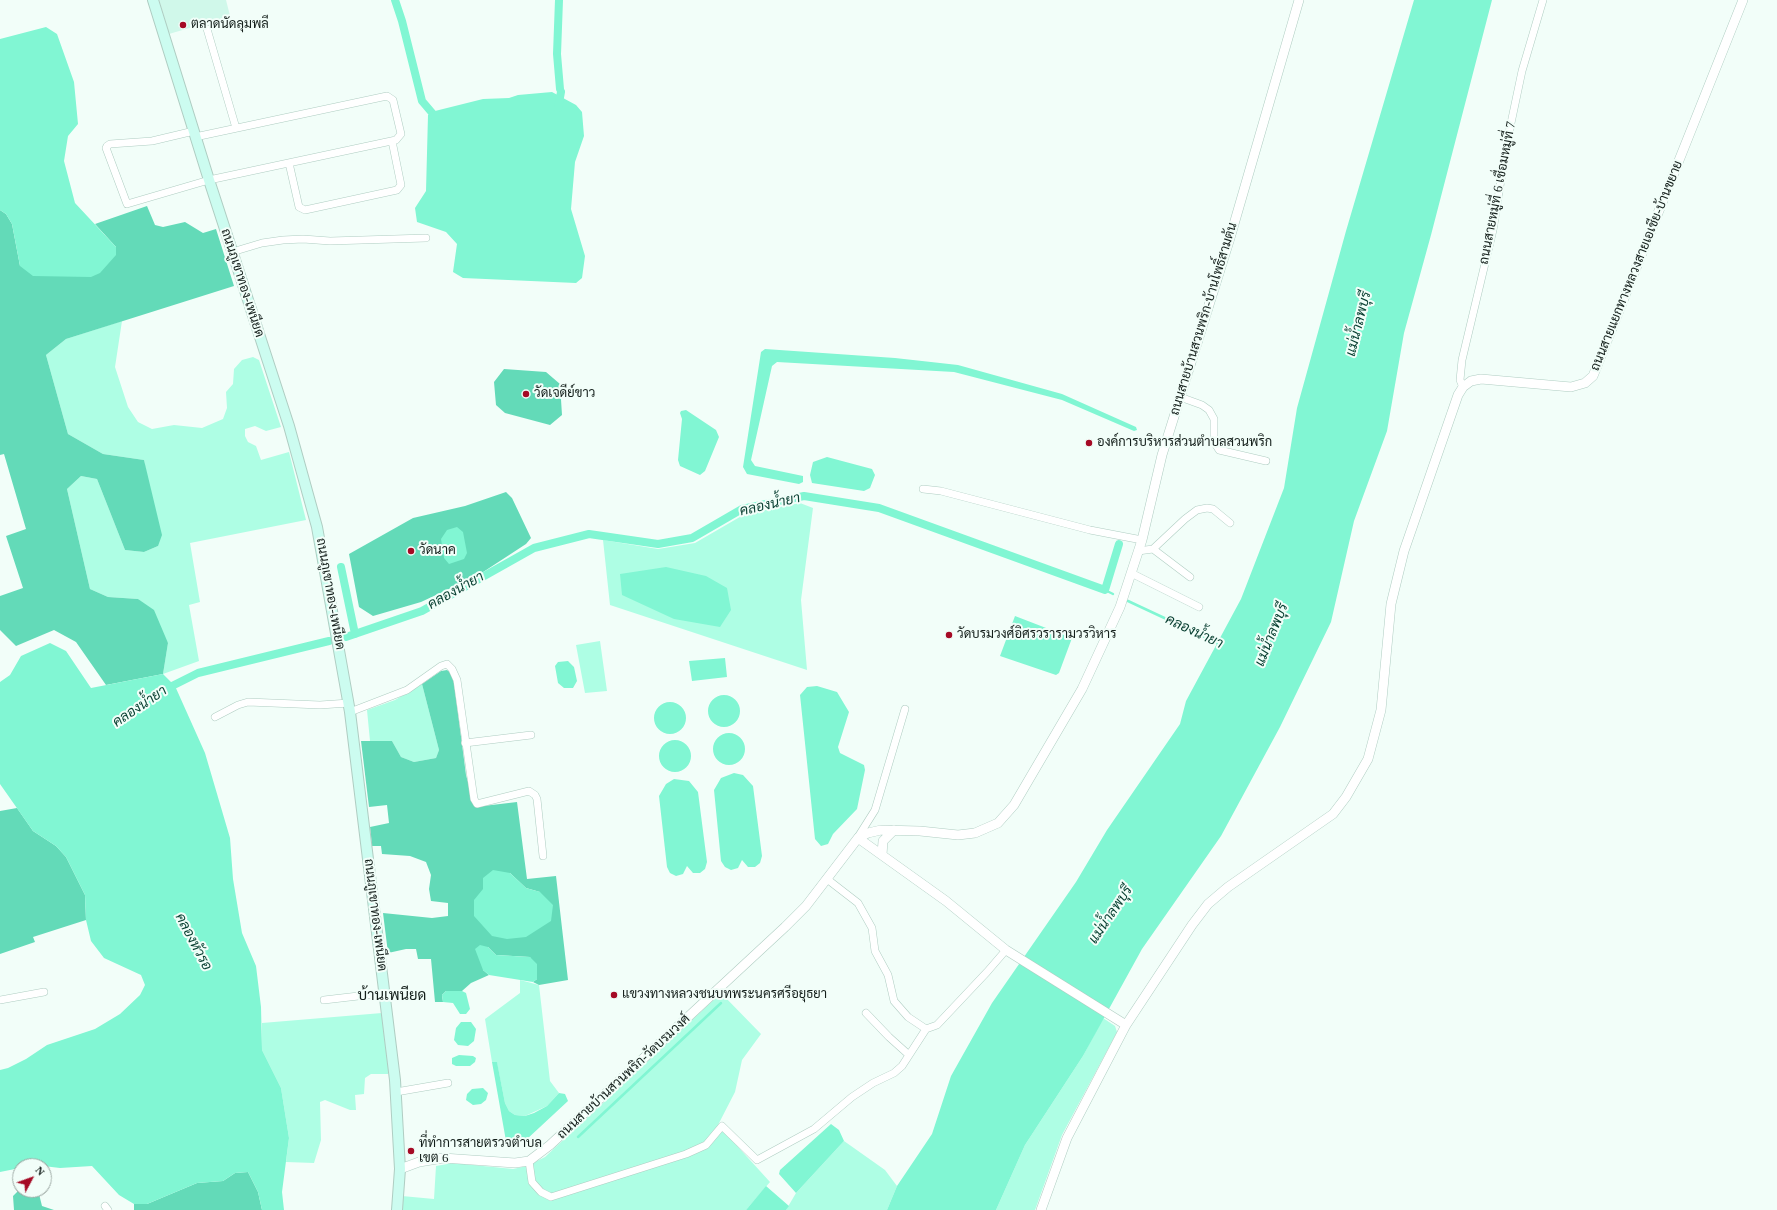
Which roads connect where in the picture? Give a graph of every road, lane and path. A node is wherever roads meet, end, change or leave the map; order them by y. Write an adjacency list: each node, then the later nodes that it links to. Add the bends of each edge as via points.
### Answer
1 (153, 0): 7 (main road, ถนนภูเขาทอง-เพนียด)
2 (1299, 0): 14 (street, ถนนสายบ้านสวนพริก-บ้านโพธิ์สามต้น, via 1230,238)
3 (1543, 0): 13 (street, ถนนสายหมู่ที่ 6 เชื่อมหมู่ที่ 7, via 1522,71 1507,142 1492,230 1462,360 1460,380)
4 (1743, 0): 13 (street, ถนนสายแยกทางหลวงสายเอเชีย-บ้านขยาย, via 1593,376 1585,383 1571,388 1481,379 1471,381)
5 (207, 29): 6 (street)
6 (236, 128): 7 (street); 8 (street, via 387,96 393,100 401,134 400,138)
7 (194, 134): 10 (main road, ถนนภูเขาทอง-เพนียด); 10 (street, via 152,142 110,144 106,148 127,204)
8 (392, 141): 9 (street); 9 (street, via 400,188 305,210 299,207)
9 (289, 163): 10 (street)
10 (208, 180): 12 (main road, ถนนภูเขาทอง-เพนียด)
11 (426, 238): 12 (street, via 283,240)
12 (232, 252): 24 (main road, ถนนภูเขาทอง-เพนียด, via 309,495 327,577)
13 (1463, 387): 40 (street, via 1458,394 1404,551 1391,604 1381,710 1368,759 1333,814 1208,904)
14 (1180, 397): 15 (street, via 1209,410 1214,419 1214,442 1219,450); 18 (street, ถนนสายบ้านสวนพริก-บ้านโพธิ์สามต้น, via 1162,455)
15 (1266, 461)
16 (923, 489): 18 (street, via 941,491 1090,530)
17 (1230, 522): 19 (street, via 1213,509 1197,510)
18 (1142, 540): 20 (street, ถนนสายบ้านสวนพริก-บ้านโพธิ์สามต้น)
19 (1153, 549): 20 (street); 22 (street)
20 (1138, 551): 21 (street, ถนนสายบ้านสวนพริก-บ้านโพธิ์สามต้น)
21 (1131, 572): 23 (street); 29 (street, ถนนสายบ้านสวนพริก-บ้านโพธิ์สามต้น, via 1120,607 1082,689 1014,805 998,823 975,833 958,835)
22 (1190, 576)
23 (1199, 607)
24 (349, 708): 26 (street, via 248,702); 28 (street, via 407,690 447,664 457,680); 36 (main road, ถนนภูเขาทอง-เพนียด)
25 (905, 709): 30 (street, ถนนสายบ้านสวนพริก-วัดบรมวงศ์, via 875,810)
26 (215, 717)
27 (531, 735): 28 (street)
28 (465, 743): 32 (street, via 474,800 477,804 529,791 535,795)
29 (894, 830): 30 (street, ถนนสายบ้านสวนพริก-บ้านโพธิ์สามต้น, via 868,833); 31 (street, via 883,841)
30 (858, 838): 31 (street); 33 (street, ถนนสายบ้านสวนพริก-วัดบรมวงศ์)
31 (882, 855): 34 (street, via 946,901)
32 (543, 856)
33 (827, 879): 41 (street, via 858,903 872,928 875,951 888,975 894,1001 908,1017); 45 (street, ถนนสายบ้านสวนพริก-วัดบรมวงศ์, via 785,928)
34 (1008, 952): 40 (street); 41 (street, via 937,1025)
35 (44, 992): 37 (street)
36 (384, 993): 38 (street); 44 (main road, ถนนภูเขาทอง-เพนียด)
37 (0, 1000)
38 (324, 1000)
39 (866, 1013): 42 (street)
40 (1126, 1025): 48 (street, via 1067,1138)
41 (926, 1029): 42 (street)
42 (909, 1055): 45 (street, via 894,1073 852,1097 814,1129 757,1160 722,1126 706,1145 686,1154 551,1197 541,1192 532,1182)
43 (448, 1083): 44 (street)
44 (396, 1092): 46 (main road, ถนนภูเขาทอง-เพนียด)
45 (530, 1161): 46 (street, via 515,1163 443,1158 419,1162)
46 (400, 1169): 47 (main road, ถนนภูเขาทอง-เพนียด)
47 (397, 1210)
48 (1041, 1210)

